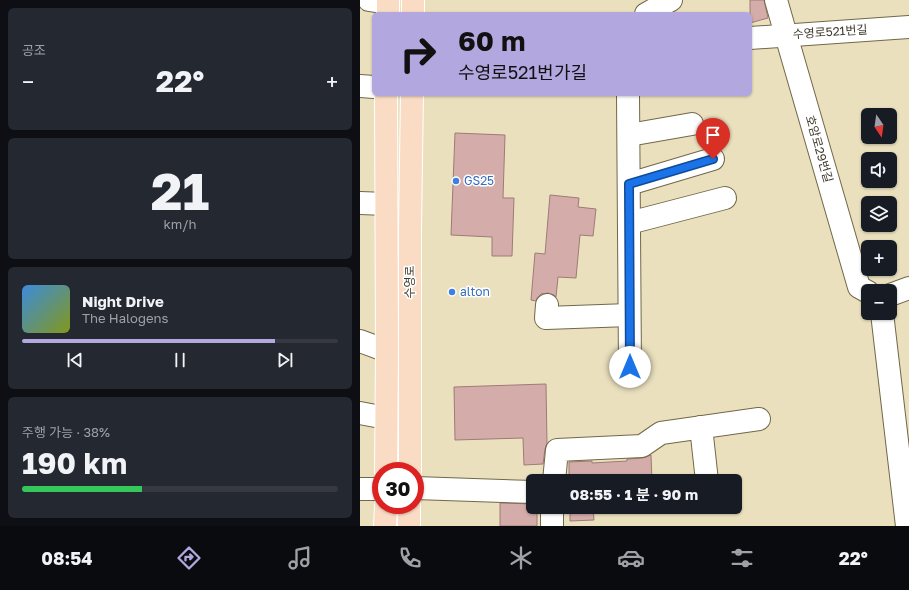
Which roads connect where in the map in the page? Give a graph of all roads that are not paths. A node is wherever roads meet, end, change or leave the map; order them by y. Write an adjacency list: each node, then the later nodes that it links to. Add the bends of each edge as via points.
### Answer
1 (413, 0): 4 (main road)
2 (671, 0): 5 (street)
3 (776, 0): 7 (street, 호암로29번길)
4 (413, 12)
5 (650, 12)
6 (909, 26): 7 (street, 수영로521번길)
7 (786, 35): 8 (street, 수영로521번길); 22 (street, 호암로29번길)
8 (752, 38)
9 (360, 86): 10 (street)
10 (372, 87)
11 (386, 96): 20 (main road, 수영로)
12 (412, 96): 36 (main road, 수영로)
13 (628, 96): 15 (street)
14 (692, 124): 15 (street)
15 (628, 135): 17 (street)
16 (713, 159): 17 (street)
17 (629, 184): 21 (street)
18 (726, 198): 21 (street)
19 (360, 203): 20 (street)
20 (386, 204): 29 (main road, 수영로)
21 (629, 223): 26 (street)
22 (861, 288)
23 (909, 288): 24 (street)
24 (897, 292)
25 (547, 305): 26 (street, via 546,318)
26 (629, 315): 30 (street)
27 (883, 320): 49 (street)
28 (360, 341): 29 (street)
29 (388, 351): 32 (main road, 수영로)
30 (630, 367)
31 (360, 413): 32 (street)
32 (386, 418): 35 (main road, 수영로)
33 (759, 419): 34 (street)
34 (701, 427): 37 (street, via 661,433 642,446 557,450); 38 (street)
35 (386, 462)
36 (410, 462)
37 (555, 474)
38 (706, 474)
39 (424, 488): 42 (street)
40 (360, 489): 41 (street)
41 (372, 489)
42 (526, 492)
43 (386, 514): 46 (main road)
44 (409, 514): 47 (main road)
45 (552, 514): 48 (street)
46 (385, 526)
47 (409, 526)
48 (552, 526)
49 (907, 526)

